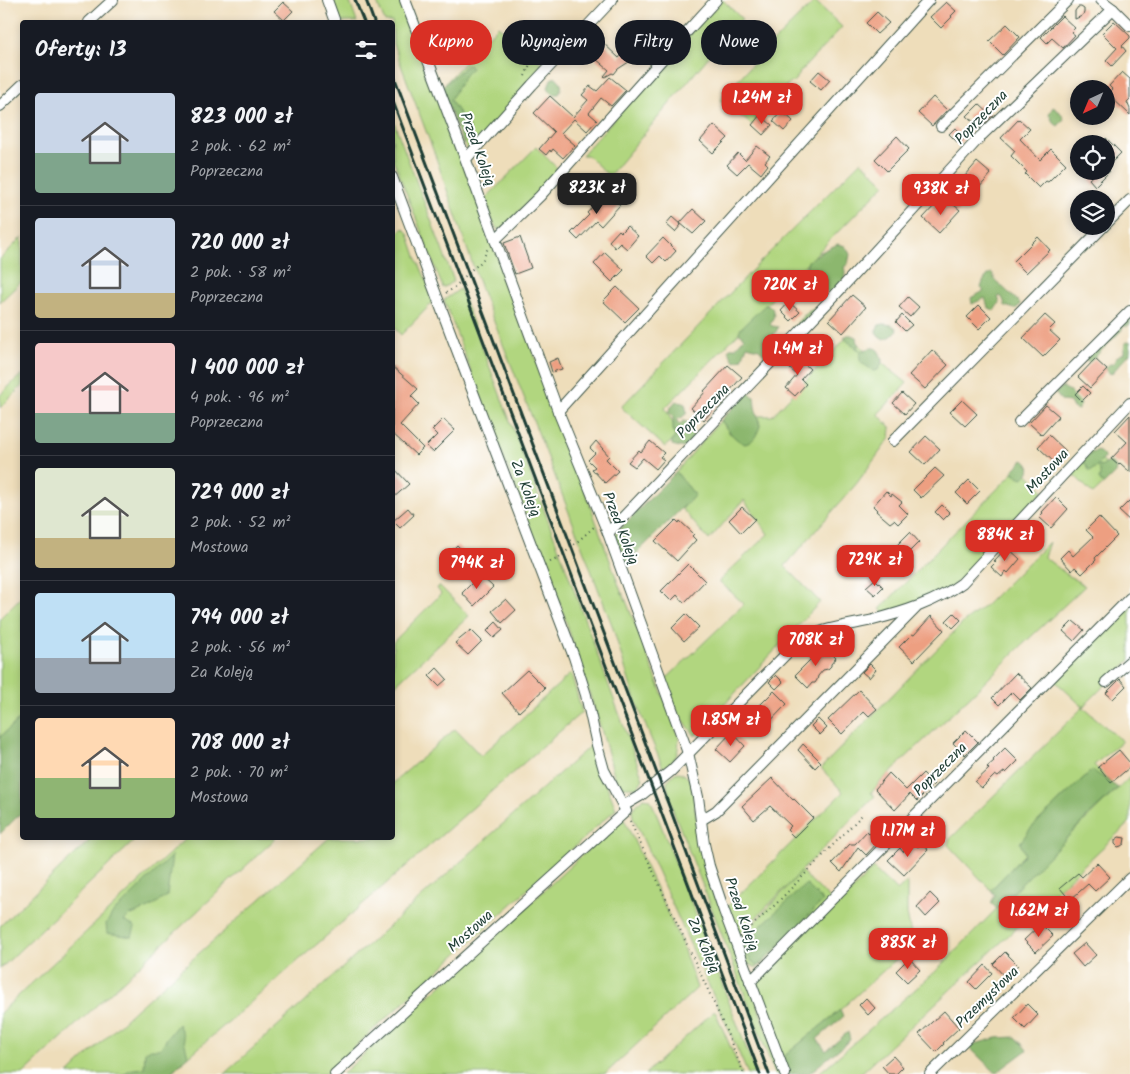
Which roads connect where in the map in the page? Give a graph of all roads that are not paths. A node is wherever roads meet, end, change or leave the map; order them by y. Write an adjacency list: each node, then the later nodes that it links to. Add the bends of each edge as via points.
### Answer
1 (113, 0): 10 (street)
2 (327, 0): 11 (street)
3 (612, 0): 16 (street)
4 (716, 0): 21 (street, via 540,196)
5 (929, 0): 24 (street)
6 (1068, 0): 15 (street, Poprzeczna)
7 (1101, 0): 9 (street)
8 (409, 2): 16 (street, Przed Koleją)
9 (1113, 9): 12 (street); 27 (street, Poprzeczna, via 981,136)
10 (91, 20)
11 (334, 20)
12 (1130, 26)
13 (20, 87): 14 (street)
14 (0, 106)
15 (941, 126)
16 (466, 159): 21 (street, Przed Koleją)
17 (395, 185): 33 (street, Za Koleją, via 580,673 604,770)
18 (1130, 200): 19 (street)
19 (1115, 215)
20 (1095, 235): 26 (street)
21 (495, 239): 24 (street, Przed Koleją)
22 (1130, 311): 25 (street)
23 (1130, 403): 29 (street, Mostowa, via 962,583)
24 (558, 411): 27 (street, Przed Koleją)
25 (1020, 422)
26 (893, 441)
27 (608, 533): 32 (street, Przed Koleją)
28 (1130, 598): 36 (street, Poprzeczna)
29 (916, 607): 32 (street, Mostowa, via 801,640); 34 (street, via 716,811)
30 (1130, 661): 31 (street)
31 (1106, 682)
32 (688, 753): 33 (street, Mostowa); 34 (street, Przed Koleją)
33 (624, 808): 37 (street, Mostowa)
34 (701, 820): 36 (street, Przed Koleją, via 709,866)
35 (1130, 878): 39 (street, Przemysłowa)
36 (750, 982): 38 (street, Przed Koleją)
37 (335, 1074)
38 (785, 1074)
39 (930, 1074)

